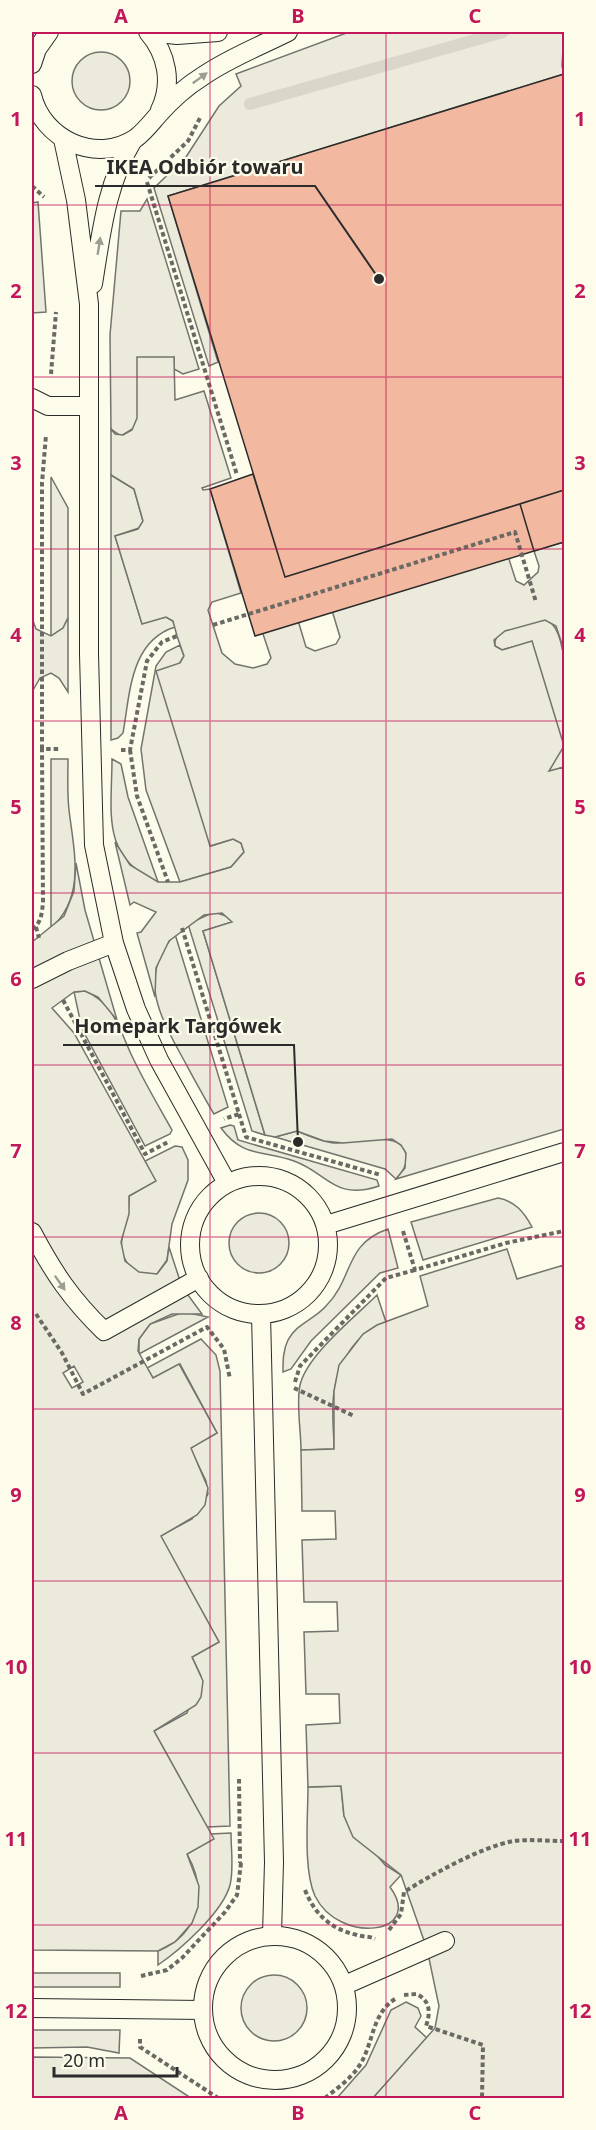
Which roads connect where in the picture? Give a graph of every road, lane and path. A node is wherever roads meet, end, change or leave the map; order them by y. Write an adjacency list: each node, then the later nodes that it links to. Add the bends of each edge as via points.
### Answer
1 (48, 32): 5 (lane)
2 (148, 32): 3 (lane); 7 (lane, via 161,50 167,72 166,95)
3 (218, 32)
4 (288, 32): 7 (lane, one-way to 4, via 201,76)
5 (33, 50)
6 (32, 95): 9 (lane, via 38,114)
7 (156, 117): 10 (lane)
8 (32, 128): 9 (lane)
9 (58, 136): 10 (lane, via 82,147 98,148); 12 (lane, via 76,200)
10 (133, 140): 12 (lane, one-way to 10, via 115,174)
11 (147, 181): 17 (path)
12 (89, 304): 16 (lane)
13 (56, 308): 15 (path)
14 (32, 398): 15 (lane)
15 (48, 406): 16 (lane); 21 (path, via 42,483)
16 (89, 406): 28 (lane, via 93,845)
17 (237, 475)
18 (536, 602): 19 (path, via 515,532)
19 (213, 625)
20 (177, 636): 24 (path, via 162,642 147,661)
21 (42, 749): 22 (path); 26 (path, via 43,902)
22 (68, 749)
23 (112, 749): 24 (path)
24 (130, 750): 25 (path, via 137,796)
25 (168, 882)
26 (34, 928): 27 (path)
27 (39, 938)
28 (114, 943): 29 (lane); 31 (lane, via 149,1039)
29 (32, 979)
30 (564, 1152): 32 (lane)
31 (226, 1183): 32 (lane, via 248,1176 280,1178 308,1196); 35 (lane, via 205,1201 192,1225 190,1252)
32 (326, 1225): 37 (lane, via 328,1250 315,1286 285,1309)
33 (32, 1232): 35 (lane, one-way to 35, via 56,1277 104,1331)
34 (415, 1270): 39 (path, via 386,1278 300,1366 294,1386)
35 (199, 1278): 37 (lane, via 205,1289 225,1305)
36 (36, 1314): 38 (path, via 83,1394 207,1327 224,1349)
37 (261, 1314): 41 (lane)
38 (231, 1384)
39 (354, 1416)
40 (564, 1841): 44 (path, via 513,1841 428,1877 404,1892 405,1902 396,1923)
41 (274, 1862): 43 (lane); 50 (path, via 240,1863 237,1895 225,1912 166,1970 139,1976)
42 (304, 1886): 44 (path, via 311,1905 323,1919 340,1930)
43 (272, 1935): 47 (lane, via 298,1938 320,1950); 51 (lane, via 251,1939 229,1951 212,1970 203,1994)
44 (374, 1937): 46 (path)
45 (445, 1941): 46 (lane)
46 (390, 1966): 47 (lane); 48 (path)
47 (345, 1985): 52 (lane, via 348,2012 336,2048 319,2066)
48 (402, 1995): 54 (path, via 384,2007 357,2070); 55 (path, via 416,1994 426,2002 426,2026 483,2045)
49 (32, 2008): 50 (lane)
50 (139, 2008): 51 (lane); 53 (path, via 140,2047)
51 (203, 2010): 52 (lane, via 210,2042 226,2062)
52 (274, 2090)
53 (218, 2098)
54 (325, 2098)
55 (483, 2098)

